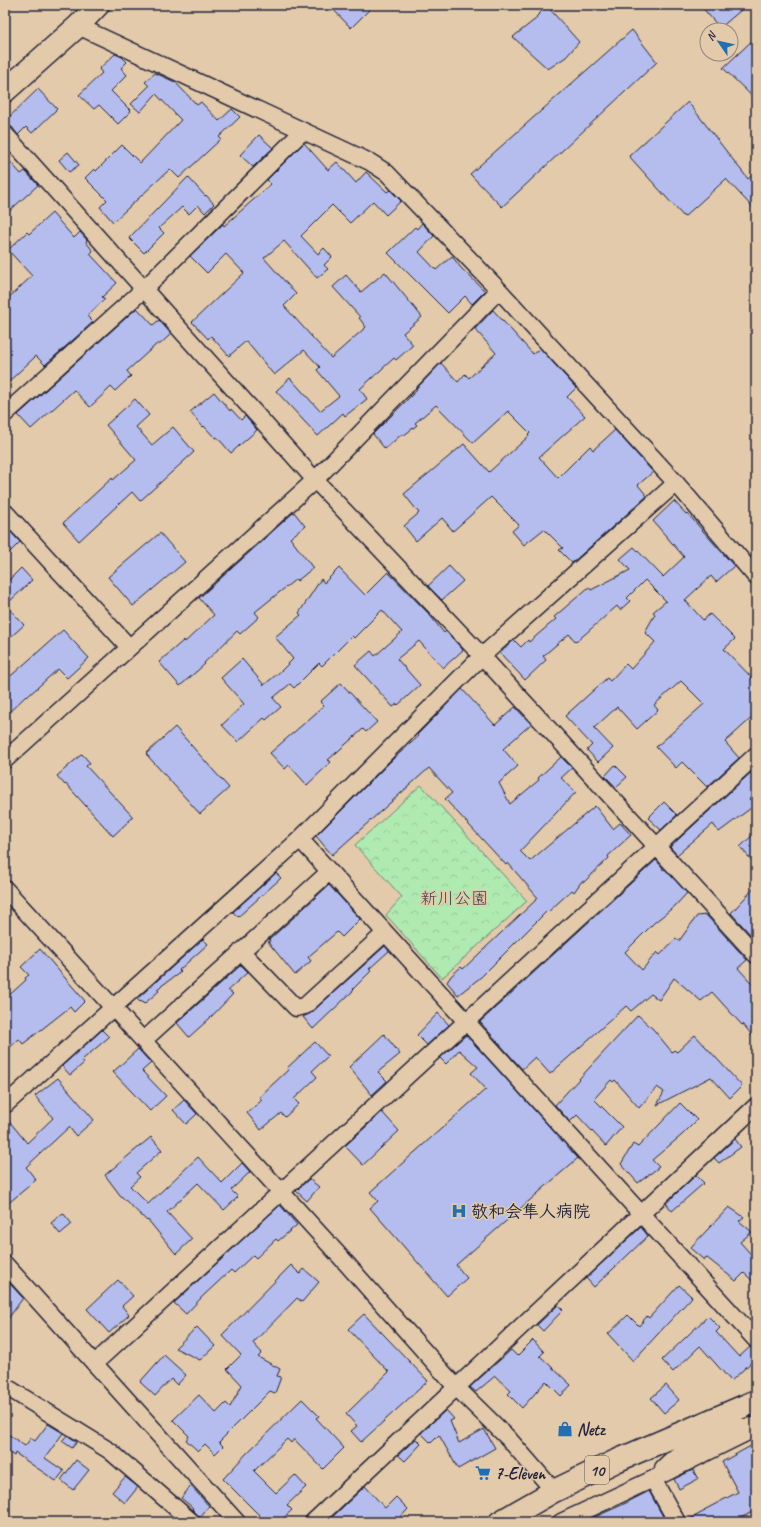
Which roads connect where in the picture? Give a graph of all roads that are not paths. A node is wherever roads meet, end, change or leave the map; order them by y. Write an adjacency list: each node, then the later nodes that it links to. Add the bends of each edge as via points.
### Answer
1 (98, 5): 2 (main road)
2 (78, 26): 3 (main road); 4 (street)
3 (5, 91)
4 (303, 130): 6 (street); 7 (street, via 370,162 387,173)
5 (5, 134): 6 (street)
6 (144, 289): 8 (street); 9 (street)
7 (499, 290): 9 (street); 10 (street)
8 (5, 414)
9 (315, 480): 13 (street); 14 (street)
10 (676, 483): 12 (street); 14 (street)
11 (5, 512): 13 (street)
12 (756, 577)
13 (129, 647): 16 (street)
14 (482, 656): 17 (street); 18 (street)
15 (756, 755): 18 (street)
16 (5, 760)
17 (300, 840): 19 (street); 24 (street)
18 (657, 846): 23 (street); 25 (street)
19 (329, 872): 21 (street); 22 (street)
20 (5, 889): 24 (street)
21 (385, 932): 22 (street, via 305,1006 296,1008); 25 (street)
22 (241, 951): 26 (street)
23 (756, 955)
24 (114, 1007): 26 (street); 27 (street)
25 (466, 1022): 29 (street); 30 (street)
26 (144, 1040): 29 (street)
27 (5, 1105)
28 (756, 1106): 30 (street)
29 (281, 1192): 33 (street); 35 (street)
30 (641, 1213): 32 (street); 35 (street)
31 (5, 1264): 33 (street)
32 (756, 1340)
33 (95, 1363): 42 (street)
34 (5, 1386): 41 (street, via 110,1451)
35 (456, 1387): 40 (street, via 508,1438); 43 (street)
36 (756, 1401): 38 (main road, 10)
37 (756, 1426): 38 (street); 39 (street)
38 (700, 1432): 39 (street); 40 (main road, 10, via 616,1461)
39 (653, 1479): 45 (street); 46 (street)
40 (554, 1491): 44 (main road, 10)
41 (192, 1522)
42 (238, 1522)
43 (313, 1522)
44 (500, 1522)
45 (561, 1522)
46 (677, 1522)

